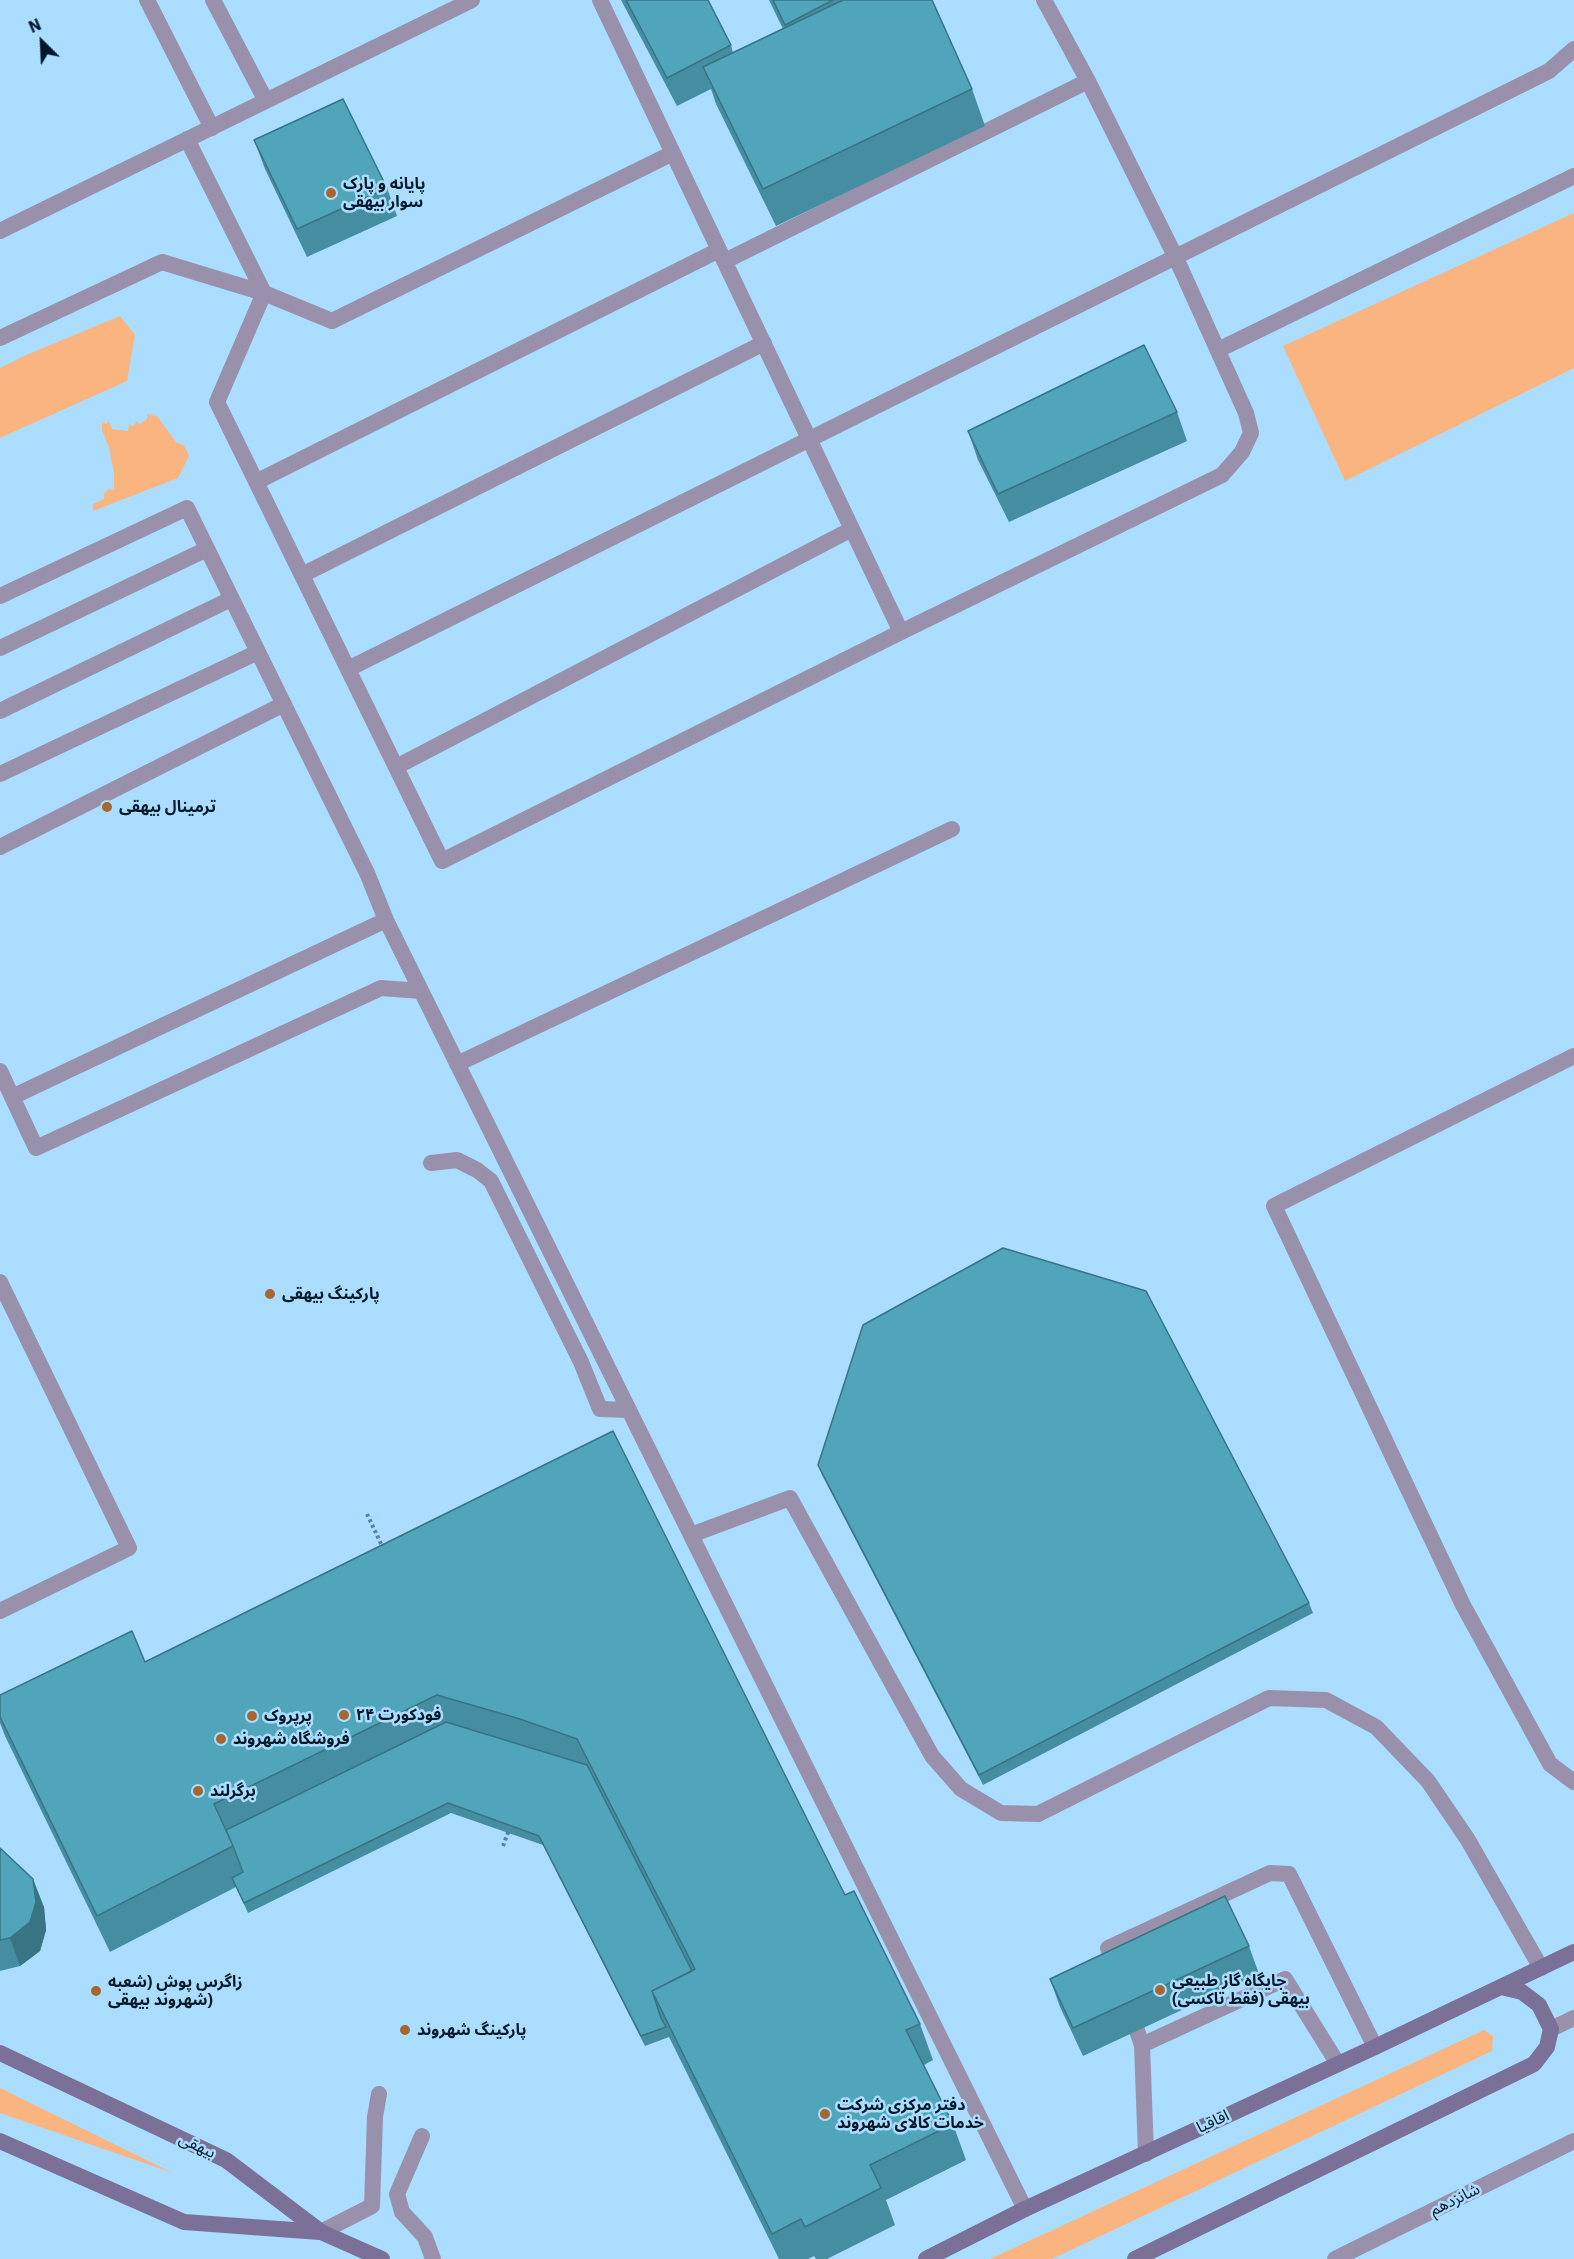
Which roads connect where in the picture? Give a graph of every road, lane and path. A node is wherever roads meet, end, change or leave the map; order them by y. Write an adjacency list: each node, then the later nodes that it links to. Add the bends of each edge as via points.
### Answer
1 (147, 0): 9 (street)
2 (213, 0): 8 (street)
3 (472, 0): 8 (street)
4 (600, 0): 11 (street)
5 (1044, 0): 7 (street)
6 (1574, 49): 15 (street, via 1549,71)
7 (1088, 81): 14 (street); 15 (street)
8 (266, 101): 9 (street)
9 (212, 128): 10 (street)
10 (187, 140): 13 (street); 16 (street)
11 (673, 153): 14 (street); 16 (street, via 332,321)
12 (1574, 177): 19 (street)
13 (0, 231)
14 (722, 255): 18 (street); 21 (street)
15 (1176, 258): 19 (street); 20 (street)
16 (264, 292): 17 (street, via 162,262); 21 (street, via 217,402)
17 (0, 338)
18 (764, 344): 20 (street); 24 (street)
19 (1218, 350): 27 (street, via 1251,433 1242,452 1222,475)
20 (809, 438): 22 (street); 30 (street)
21 (256, 482): 24 (street)
22 (852, 529): 27 (street); 33 (street)
23 (207, 549): 25 (street, via 187,508); 26 (street); 28 (street)
24 (302, 575): 30 (street)
25 (0, 596)
26 (231, 599): 29 (street); 32 (street)
27 (901, 632): 33 (street, via 442,861)
28 (0, 648)
29 (258, 652): 31 (street); 34 (street)
30 (348, 669): 33 (street)
31 (284, 704): 36 (street); 37 (street)
32 (0, 711)
33 (396, 766)
34 (0, 774)
35 (952, 829): 40 (street)
36 (0, 848)
37 (386, 920): 38 (street); 42 (street)
38 (421, 990): 40 (street); 42 (street, via 381,988 36,1148)
39 (1574, 1056): 50 (street, via 1274,1206 1463,1605 1550,1764)
40 (457, 1064): 45 (street)
41 (0, 1071): 42 (street)
42 (12, 1097)
43 (431, 1163): 45 (street, via 457,1160 491,1181 581,1362 600,1409)
44 (0, 1282): 49 (street, via 129,1548)
45 (628, 1410): 47 (street)
46 (367, 1514): 48 (path)
47 (691, 1535): 54 (street, via 790,1498 932,1756 961,1789 1001,1813 1038,1814 1269,1698 1326,1700 1376,1727 1428,1781 1468,1840); 67 (street)
48 (387, 1555)
49 (0, 1611)
50 (1574, 1782)
51 (511, 1824): 52 (path)
52 (503, 1846)
53 (1574, 1952): 54 (main road, اقاقیا)
54 (1541, 1968): 55 (main road, اقاقیا)
55 (1501, 1987): 57 (main road, via 1522,1992 1539,2005); 59 (main road, اقاقیا)
56 (1574, 2018): 57 (street)
57 (1551, 2029): 72 (main road, via 1547,2047 1534,2064)
58 (1142, 2045): 59 (street, via 1108,1948 1270,1873 1288,1874); 61 (street, via 1285,1979); 66 (street)
59 (1375, 2047): 61 (main road, اقاقیا)
60 (0, 2053): 68 (main road, بیهقی, via 226,2160)
61 (1338, 2064): 66 (main road, اقاقیا)
62 (379, 2094): 68 (street, via 372,2206)
63 (422, 2136): 70 (street, via 397,2194 402,2212 425,2237)
64 (0, 2141): 68 (main road, via 184,2222)
65 (1574, 2141): 73 (street, شانزدهم)
66 (1146, 2154): 67 (main road, اقاقیا)
67 (1025, 2209): 71 (main road, اقاقیا)
68 (321, 2232): 69 (main road, بیهقی)
69 (382, 2259)
70 (433, 2259)
71 (926, 2259)
72 (1135, 2259)
73 (1335, 2259)

